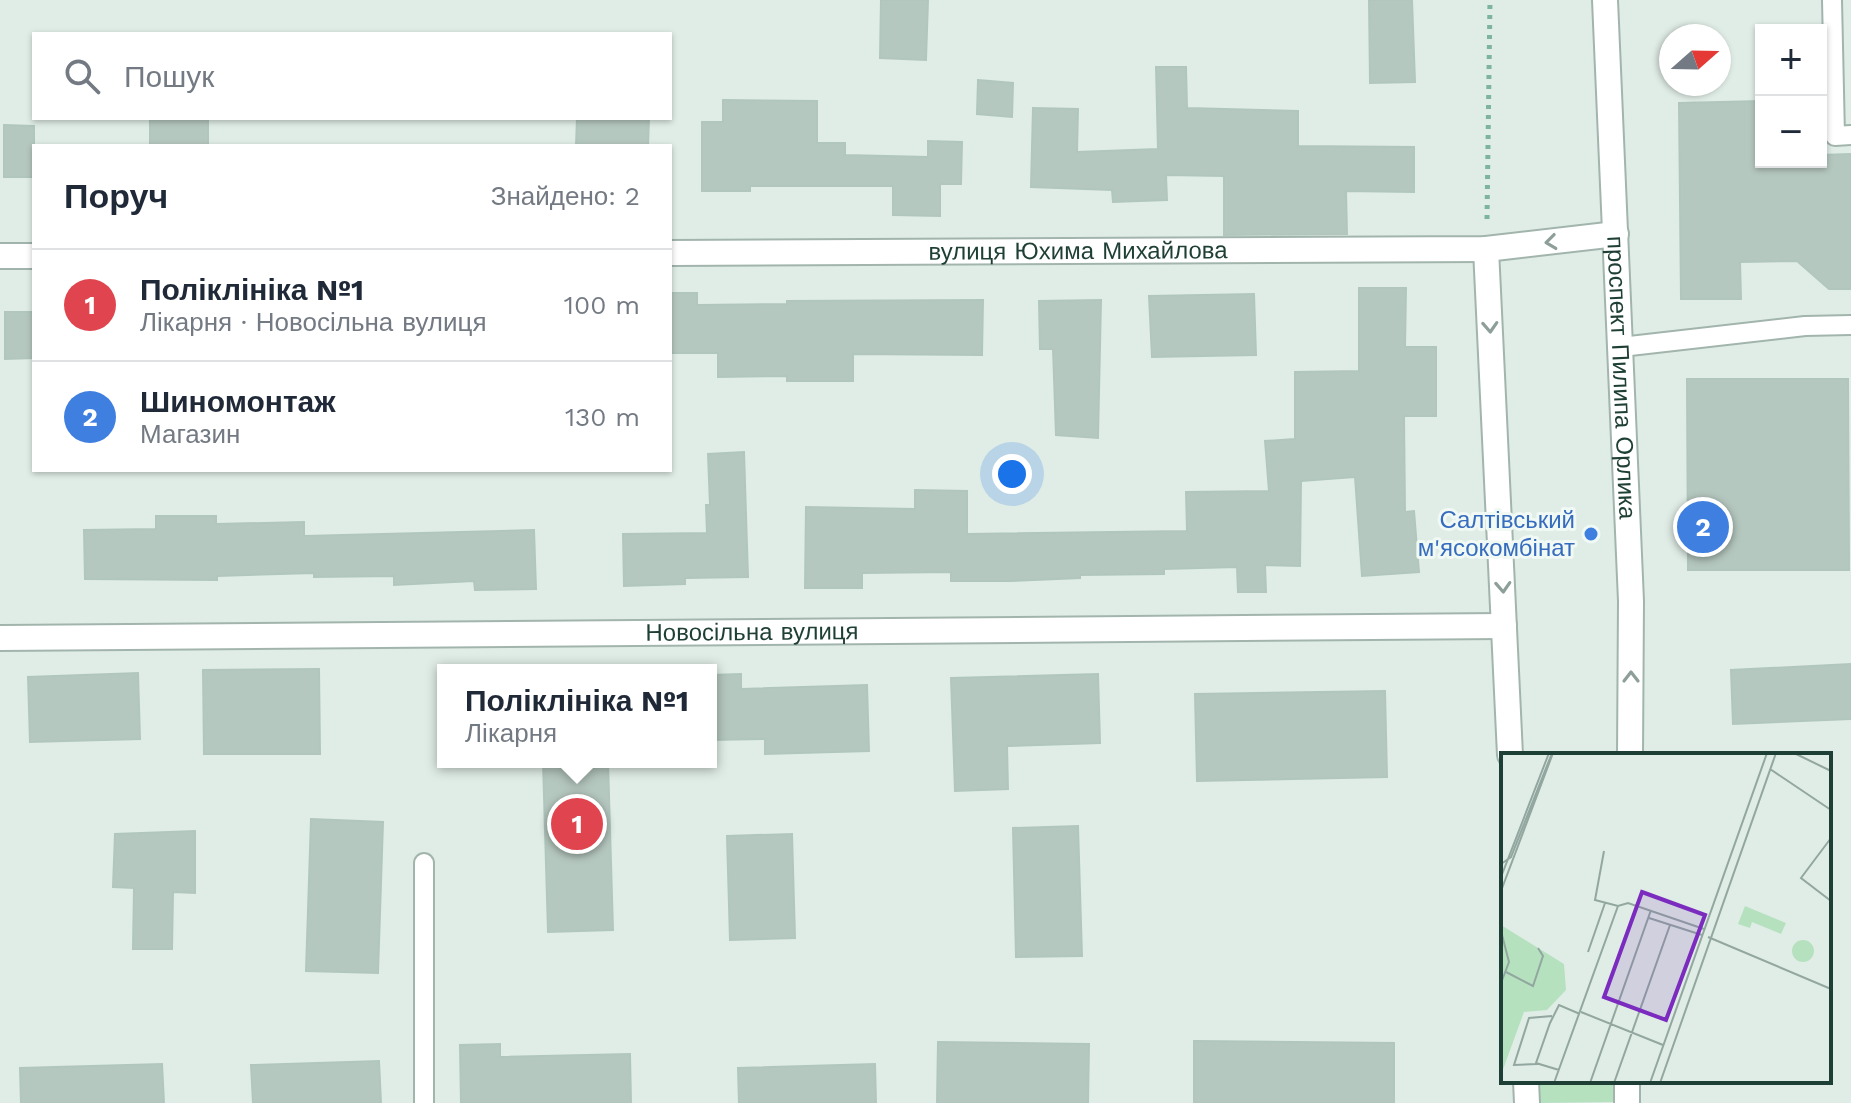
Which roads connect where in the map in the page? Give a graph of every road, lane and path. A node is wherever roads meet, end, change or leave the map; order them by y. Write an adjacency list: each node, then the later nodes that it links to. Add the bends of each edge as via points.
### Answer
1 (1490, 0): 6 (path)
2 (1605, 0): 5 (street, проспект Пилипа Орлика)
3 (1832, 0): 4 (lane, via 1835,136)
4 (1851, 135)
5 (1616, 234): 6 (street, вулиця Юхима Михайлова, one-way to 6); 11 (street, проспект Пилипа Орлика)
6 (1486, 249): 7 (street, вулиця Юхима Михайлова); 12 (street, one-way to 12)
7 (672, 253)
8 (0, 256): 9 (street)
9 (32, 256)
10 (1851, 325): 11 (lane)
11 (1621, 347): 15 (street, проспект Пилипа Орлика, one-way to 11, via 1631,601)
12 (1504, 626): 13 (street, Новосільна вулиця); 14 (street)
13 (0, 638)
14 (1510, 753)
15 (1630, 753)
16 (424, 863): 18 (lane)
17 (1526, 1083): 19 (street)
18 (424, 1103)
19 (1527, 1103)

